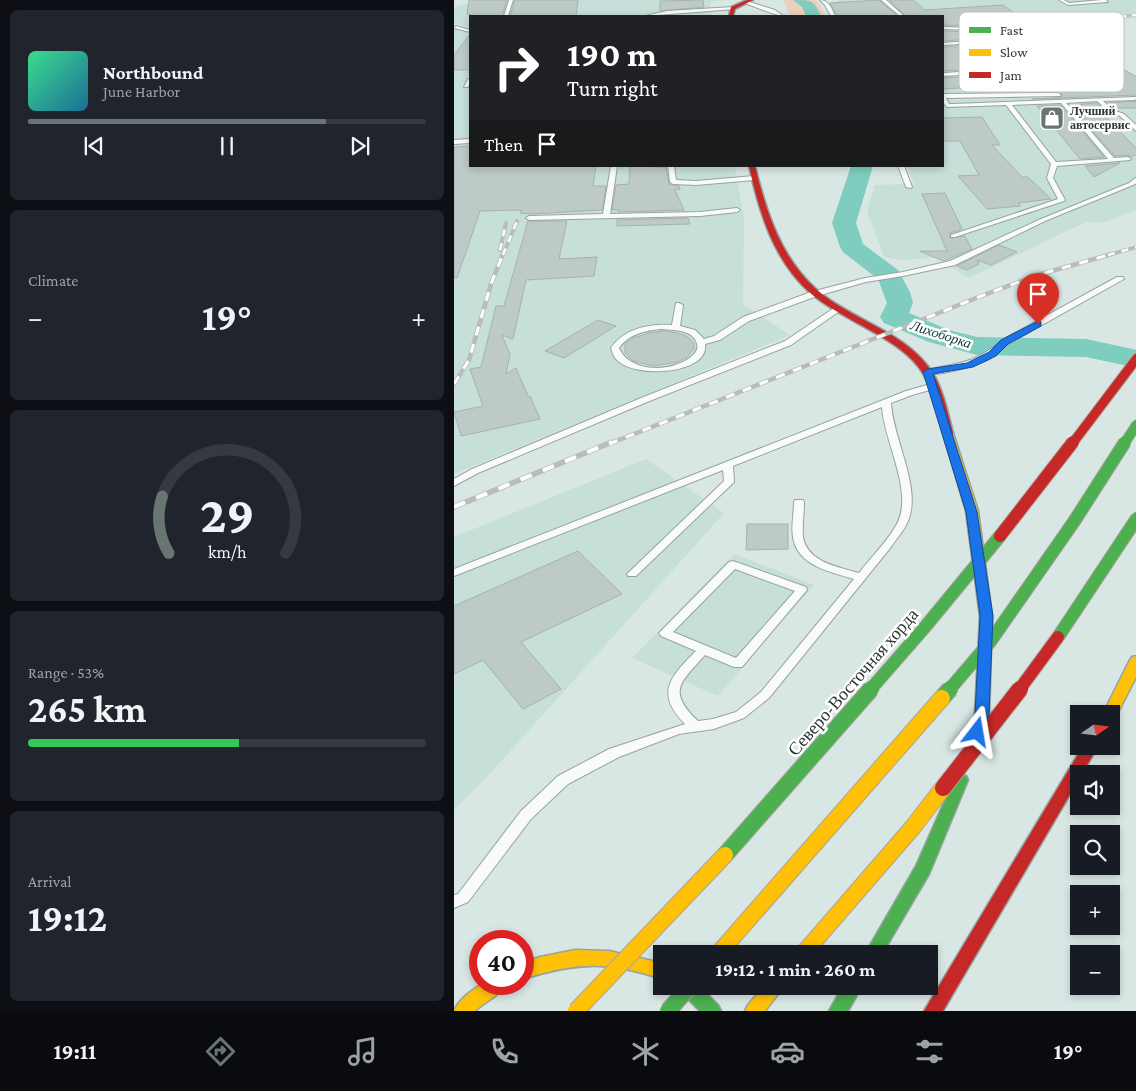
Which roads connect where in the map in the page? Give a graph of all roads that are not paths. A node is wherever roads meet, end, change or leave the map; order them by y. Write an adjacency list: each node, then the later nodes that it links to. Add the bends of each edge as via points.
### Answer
1 (511, 0): 8 (lane)
2 (823, 0): 11 (lane)
3 (883, 0): 12 (lane)
4 (1061, 0): 5 (lane, via 1068,4 1106,2)
5 (1103, 0)
6 (749, 1): 7 (main road); 10 (lane)
7 (732, 12): 9 (lane)
8 (506, 15)
9 (652, 15)
10 (779, 15)
11 (833, 15)
12 (901, 15)
13 (944, 28): 15 (lane)
14 (455, 29): 16 (lane)
15 (959, 29)
16 (469, 32)
17 (944, 34): 18 (lane)
18 (953, 34)
19 (959, 43): 20 (lane)
20 (944, 44)
21 (959, 74): 22 (lane)
22 (944, 75)
23 (469, 82): 24 (lane)
24 (466, 86)
25 (1136, 95): 26 (lane); 28 (lane)
26 (944, 96)
27 (944, 98): 30 (lane, via 947,105 952,106)
28 (1099, 100): 29 (lane); 31 (lane, via 1122,115)
29 (1062, 101): 30 (lane); 35 (lane)
30 (1008, 104): 36 (lane)
31 (1136, 130)
32 (469, 141): 33 (lane)
33 (454, 142)
34 (1128, 158): 35 (lane)
35 (1112, 160): 36 (lane)
36 (1054, 164): 46 (lane, via 1050,178 1062,200)
37 (614, 167): 44 (lane)
38 (671, 167): 40 (lane, via 673,182 696,183)
39 (901, 167): 42 (lane)
40 (753, 172): 48 (main road, via 760,208 773,241)
41 (1136, 178): 48 (lane, via 1131,184 1043,220 952,263)
42 (909, 187)
43 (737, 210): 44 (lane)
44 (606, 216): 45 (lane)
45 (529, 218)
46 (953, 236)
47 (1120, 279): 54 (lane, via 1005,342 992,354 970,365)
48 (814, 294): 50 (main road); 52 (lane, via 746,319 717,338)
49 (679, 305): 51 (lane)
50 (837, 310): 54 (main road, via 909,351); 59 (lane, via 788,343 644,400)
51 (676, 328): 52 (lane, via 693,333); 52 (lane, via 660,326 630,333 615,348 616,356 636,368 669,369 696,358 702,350)
52 (702, 342)
53 (1136, 358): 82 (main road, Северо-Восточная хорда, bridge, via 1027,504 925,626 745,834)
54 (928, 372): 55 (main road)
55 (934, 386): 56 (lane); 73 (main road, via 972,512 986,616 982,714 960,785 923,869)
56 (886, 402): 58 (lane); 64 (lane, via 885,417 908,497 904,520)
57 (1136, 424): 71 (main road, bridge, via 1075,520 990,642)
58 (728, 465): 62 (lane); 63 (lane, via 729,482)
59 (454, 483)
60 (799, 502): 64 (lane, via 799,542 806,553 815,562)
61 (1136, 518): 72 (main road, bridge, via 1042,661 913,827)
62 (454, 573)
63 (632, 574)
64 (861, 577): 68 (lane, via 765,695 740,715)
65 (704, 649): 65 (lane, via 738,664 802,590 733,564 665,633); 68 (lane, via 677,678 672,691 682,715)
66 (1136, 660): 67 (main road)
67 (1114, 705)
68 (696, 726): 70 (lane, via 614,753 563,780 526,815 463,898)
69 (1086, 755): 87 (main road)
70 (454, 902)
71 (726, 945)
72 (811, 945)
73 (878, 945)
74 (534, 967): 75 (main road, via 585,956 621,958)
75 (653, 968)
76 (480, 995): 81 (main road)
77 (681, 995): 83 (main road, bridge)
78 (697, 995): 84 (main road)
79 (767, 995): 85 (main road)
80 (848, 995): 86 (main road)
81 (463, 1011)
82 (576, 1011)
83 (668, 1011)
84 (712, 1011)
85 (754, 1011)
86 (838, 1011)
87 (933, 1011)

